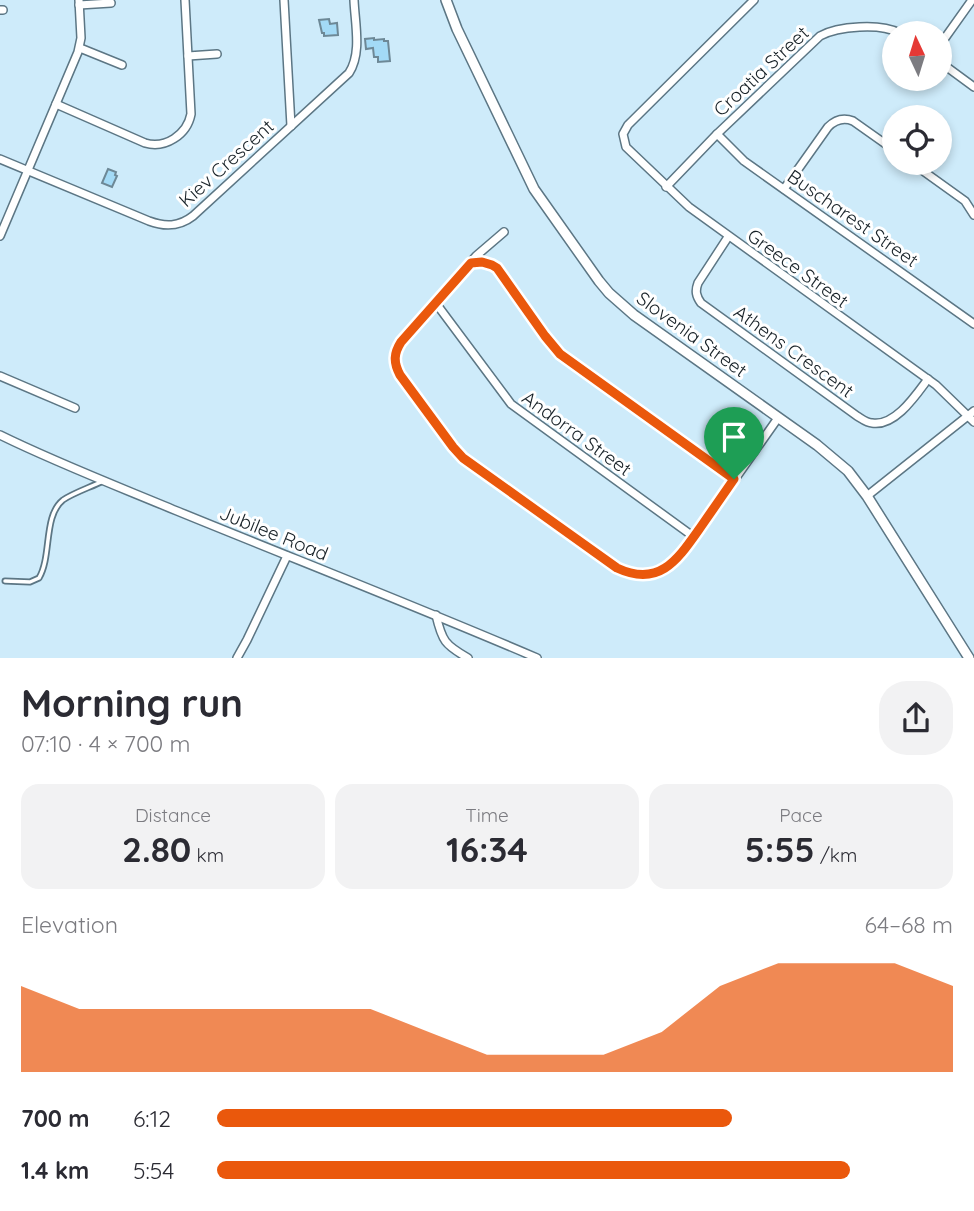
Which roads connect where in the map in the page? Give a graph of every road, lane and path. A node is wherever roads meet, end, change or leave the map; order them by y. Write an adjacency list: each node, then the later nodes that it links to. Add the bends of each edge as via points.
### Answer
1 (185, 0): 13 (street)
2 (284, 0): 18 (street)
3 (354, 0): 18 (street, Kiev Crescent, via 354,65)
4 (446, 0): 38 (street, Slovenia Street, via 534,189 599,281 634,315)
5 (754, 0): 24 (street, Greece Street, via 623,134 629,151)
6 (973, 0): 10 (street)
7 (79, 2): 8 (street); 11 (street)
8 (111, 3)
9 (882, 28): 19 (street, Croatia Street, via 823,34)
10 (952, 29)
11 (80, 48): 14 (street); 17 (street)
12 (217, 54): 13 (street)
13 (188, 56): 17 (street, via 190,120 182,132 163,144 145,143)
14 (122, 65)
15 (952, 71): 16 (street)
16 (974, 87)
17 (56, 104): 22 (street)
18 (291, 126): 22 (street, Kiev Crescent, via 193,216 174,225 149,221)
19 (717, 134): 24 (street, Croatia Street); 25 (street, Buscharest Street, via 744,161)
20 (882, 141): 25 (street, via 857,123 836,121)
21 (0, 159): 22 (street, Kiev Crescent)
22 (27, 170): 28 (street)
23 (929, 175): 26 (street, via 965,201)
24 (666, 187): 29 (street, Greece Street)
25 (784, 189): 33 (street, Buscharest Street)
26 (974, 215)
27 (504, 232): 30 (street)
28 (0, 236)
29 (728, 237): 35 (street, Greece Street); 35 (street, Athens Crescent, via 698,283 701,303 857,416 874,424 887,421)
30 (471, 263): 31 (street); 40 (street, via 497,268 560,354)
31 (435, 302): 43 (street, Andorra Street, via 515,408); 43 (street, via 401,342 395,362 460,455 623,570 643,575 662,571)
32 (974, 311): 33 (street)
33 (971, 322)
34 (0, 376): 36 (street)
35 (928, 379): 37 (street, Greece Street)
36 (75, 408)
37 (972, 417): 42 (street)
38 (778, 418): 40 (street); 42 (street, Slovenia Street, via 841,465)
39 (0, 435): 41 (street, Jubilee Road)
40 (734, 479): 43 (street)
41 (104, 481): 44 (street, Jubilee Road); 45 (lane, via 67,498 55,509 39,578)
42 (867, 496): 50 (street, Slovenia Street)
43 (694, 537)
44 (287, 556): 46 (street, Jubilee Road); 47 (street)
45 (5, 582)
46 (436, 615): 48 (street, via 441,635 452,649); 49 (street, Jubilee Road)
47 (238, 657)
48 (468, 658)
49 (537, 658)
50 (969, 658)

